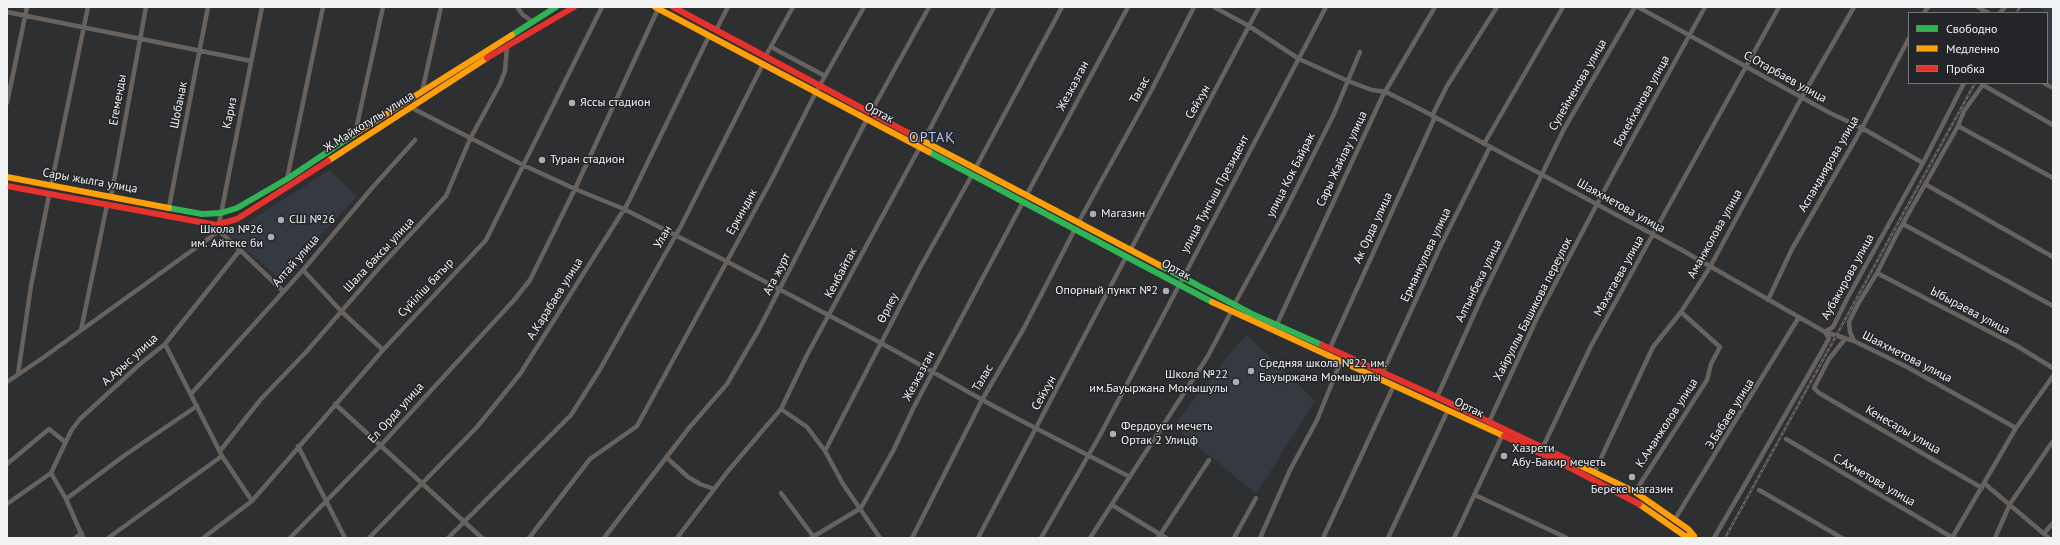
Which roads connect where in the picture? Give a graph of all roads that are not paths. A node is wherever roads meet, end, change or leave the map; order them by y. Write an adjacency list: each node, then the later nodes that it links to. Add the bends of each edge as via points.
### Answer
1 (27, 7): 34 (street)
2 (88, 7): 37 (street)
3 (146, 7): 41 (street, Егеменды)
4 (208, 7): 45 (street, Шобанак)
5 (262, 7): 49 (street, Кариз)
6 (323, 7): 85 (street)
7 (383, 7): 71 (street)
8 (441, 7): 59 (street)
9 (517, 7): 35 (street)
10 (556, 7): 35 (street, Ж.Майкотулы улица)
11 (574, 7): 43 (street, Ж.Майкотулы улица)
12 (602, 7): 79 (street, Сүйіліш батыр)
13 (673, 7): 38 (street, Ортак)
14 (728, 7): 38 (street)
15 (793, 7): 44 (street)
16 (864, 7): 53 (street, Еркиндик)
17 (929, 7): 65 (street)
18 (994, 7): 74 (street)
19 (1062, 7): 80 (street)
20 (1128, 7): 92 (street, Жезказган)
21 (1194, 7): 99 (street, Талас)
22 (1214, 7): 36 (street, Шаяхметова улица)
23 (1259, 7): 36 (street, Сейхун)
24 (1326, 7): 48 (street, улица Тунгыш Президент)
25 (1435, 7): 61 (street, Сары Жайлау улица)
26 (1497, 7): 66 (street, Ак Орда улица, via 1447,86)
27 (1563, 7): 75 (street)
28 (1636, 7): 40 (street, С.Отарбаев улица); 81 (street, Сулейменова улица, via 1564,129)
29 (1705, 7): 40 (street, Бокейханова улица)
30 (1779, 7): 51 (street, Махатаева улица)
31 (1854, 7): 62 (street, Аманжолова улица)
32 (656, 8): 39 (street, Ортак); 89 (street, Ел Орда улица)
33 (7, 12): 34 (street)
34 (25, 15): 37 (street); 63 (street)
35 (533, 22): 52 (street, Ж.Майкотулы улица)
36 (1249, 26): 48 (street, Шаяхметова улица); 106 (street, Сейхун)
37 (84, 28): 41 (street); 88 (street)
38 (716, 30): 47 (street, Ортак)
39 (709, 36): 50 (street, Ортак); 96 (street, А.Карабаев улица)
40 (1690, 36): 51 (street, С.Отарбаев улица); 94 (street, Бокейханова улица)
41 (140, 39): 45 (street); 91 (street, Егеменды)
42 (1908, 40): 70 (street, Аспандиярова улица)
43 (507, 46): 54 (street, Ж.Майкотулы улица); 72 (street, Шала баксы улица, via 503,78)
44 (771, 47): 47 (street); 53 (street)
45 (199, 51): 49 (street); 95 (street, Шобанак)
46 (1360, 52): 55 (street, улица Кок Байрак)
47 (765, 57): 58 (street, Ортак)
48 (1299, 59): 55 (street, Шаяхметова улица); 114 (street, улица Тунгыш Президент)
49 (251, 61): 97 (street, Кариз)
50 (763, 64): 60 (street, Ортак); 104 (street, Улан)
51 (1746, 66): 62 (street, С.Отарбаев улица); 105 (street, Махатаева улица)
52 (452, 73): 54 (street); 59 (street, Ж.Майкотулы улица)
53 (825, 76): 58 (street, Еркиндик)
54 (456, 78): 64 (street, Ж.Майкотулы улица)
55 (1348, 81): 61 (street, Шаяхметова улица); 118 (street, улица Кок Байрак, via 1282,217)
56 (1963, 84): 78 (street, Аубакирова улица)
57 (1983, 84): 68 (street); 69 (street, via 1964,111)
58 (820, 86): 60 (street, Еркиндик); 65 (street, Ортак)
59 (422, 92): 71 (street, Ж.Майкотулы улица)
60 (816, 92): 67 (street, Ортак); 110 (street, Еркиндик, via 773,177)
61 (1386, 92): 66 (street, Шаяхметова улица); 125 (street, Сары Жайлау улица)
62 (1802, 97): 70 (street, С.Отарбаев улица); 111 (street, Аманжолова улица)
63 (7, 103)
64 (412, 108): 72 (street); 100 (street, Ж.Майкотулы улица, via 238,219)
65 (871, 112): 74 (street, Ортак)
66 (1433, 117): 75 (street, Шаяхметова улица); 132 (street, Ак Орда улица)
67 (867, 119): 76 (street, Ортак); 115 (street, Ата журт)
68 (2053, 125)
69 (1958, 126): 84 (street); 86 (street)
70 (1862, 128): 78 (street, С.Отарбаев улица); 117 (street, Аспандиярова улица, via 1792,249)
71 (355, 134): 85 (street, Ж.Майкотулы улица)
72 (470, 139): 79 (street); 120 (street, Шала баксы улица, via 446,196)
73 (415, 140): 112 (street, Алтай улица)
74 (924, 140): 80 (street, Ортак)
75 (1484, 144): 77 (street, Шаяхметова улица)
76 (920, 147): 82 (street, Ортак); 123 (street, Кенбайтак)
77 (1490, 147): 81 (street, Шаяхметова улица); 137 (street, Ерманкулова улица, via 1441,245)
78 (1923, 163): 127 (street, Аубакирова улица, via 1833,327)
79 (523, 165): 89 (street); 133 (street, Сүйіліш батыр, via 486,240)
80 (975, 168): 92 (street, Ортак)
81 (1542, 174): 94 (street, Шаяхметова улица); 143 (street, Алтынбека улица)
82 (972, 175): 92 (street, Ортак); 130 (street, Өрлеу)
83 (7, 177): 88 (street, Сары жылга улица)
84 (2053, 178)
85 (287, 179): 97 (street, Ж.Майкотулы улица, via 237,208)
86 (1925, 184): 101 (street); 109 (street)
87 (7, 186): 90 (street, Сары жылга улица)
88 (51, 186): 91 (street, Сары жылга улица)
89 (575, 189): 96 (street); 156 (street, Ел Орда улица, via 530,280)
90 (49, 195): 93 (street, Сары жылга улица); 138 (street, via 31,286)
91 (111, 196): 95 (street, Сары жылга улица)
92 (1024, 199): 99 (street, Ортак); 102 (street, Ортак); 136 (street, Жезказган)
93 (107, 205): 98 (street, Сары жылга улица); 126 (street)
94 (1597, 205): 105 (street, Шаяхметова улица); 149 (street, Хайруллы Башикова переулок, via 1538,316)
95 (169, 207): 97 (street, Ж.Майкотулы улица, via 202,214)
96 (624, 209): 104 (street); 169 (street, А.Карабаев улица, via 520,374 477,427)
97 (221, 213): 100 (street, Кариз)
98 (167, 216): 100 (street, Ж.Майкотулы улица)
99 (1078, 223): 106 (street, Ортак)
100 (219, 224): 103 (street)
101 (1903, 224): 113 (street); 119 (street)
102 (1075, 229): 108 (street, Ортак); 144 (street, Талас, via 1024,328)
103 (219, 231): 107 (street); 126 (street)
104 (676, 235): 110 (street); 185 (street, Улан, via 599,371 571,415)
105 (1653, 236): 111 (street, Шаяхметова улица); 158 (street, Махатаева улица, via 1591,346)
106 (1131, 249): 114 (street, Ортак)
107 (240, 250): 116 (street); 131 (street, А.Арыс улица)
108 (1126, 257): 114 (street, Ортак); 150 (street, Сейхун)
109 (2053, 257)
110 (726, 261): 115 (street); 200 (street, Еркиндик, via 638,426 590,459)
111 (1710, 267): 117 (street, Шаяхметова улица); 122 (street, Аманжолова улица)
112 (304, 270): 116 (street, Алтай улица); 120 (street)
113 (1877, 273): 129 (street, via 1849,322); 135 (street, Ыбыраева улица, via 2017,346)
114 (1180, 281): 118 (street, Ортак); 121 (street, Ортак); 162 (street, улица Тунгыш Президент)
115 (780, 290): 123 (street); 163 (street, Ата журт, via 727,384)
116 (283, 291): 142 (street, Алтай улица)
117 (1768, 300): 124 (street, Шаяхметова улица)
118 (1234, 305): 125 (street, Ортак)
119 (2053, 306)
120 (341, 311): 133 (street); 160 (street, Шала баксы улица, via 261,399)
121 (1231, 312): 134 (street, Ортак); 168 (street, via 1208,356)
122 (1681, 312): 166 (street, Аманжолова улица, via 1653,347); 173 (street, К.Аманжолов улица, via 1720,348 1710,364 1707,380)
123 (828, 317): 130 (street); 147 (street, Кенбайтак)
124 (1799, 317): 127 (street, Шаяхметова улица); 184 (street, Э.Бабаев улица)
125 (1277, 324): 132 (street, Ортак)
126 (81, 330): 138 (street)
127 (1825, 332): 128 (street, Шаяхметова улица); 215 (street, Аубакирова улица, via 1829,338 1821,353)
128 (1845, 339): 129 (street, Шаяхметова улица); 170 (street, Кенесары улица, via 1814,388)
129 (1854, 341): 151 (street, Шаяхметова улица, via 1920,374)
130 (881, 343): 136 (street); 159 (street, Өрлеу)
131 (165, 344): 142 (street); 155 (street, А.Арыс улица, via 80,420)
132 (1330, 348): 137 (street, Ортак)
133 (383, 350): 145 (street, Сүйіліш батыр)
134 (1341, 361): 141 (street, Ортак); 210 (street, via 1317,420 1290,470)
135 (2053, 368)
136 (933, 372): 144 (street); 183 (street, Жезказган)
137 (1383, 372): 143 (street, Ортак)
138 (18, 374): 140 (street)
139 (2053, 376): 151 (street)
140 (7, 382)
141 (1394, 385): 148 (street, Ортак); 211 (street)
142 (191, 394): 146 (street)
143 (1437, 397): 149 (street, Ортак)
144 (982, 400): 150 (street); 204 (street, Талас)
145 (336, 404): 156 (street); 157 (street, Сүйіліш батыр)
146 (197, 406): 160 (street); 177 (street)
147 (781, 409): 159 (street, via 808,427); 171 (street, Кенбайтак)
148 (1448, 410): 152 (street, Ортак); 212 (street)
149 (1489, 422): 158 (street, Ортак)
150 (1036, 428): 162 (street); 205 (street, Сейхун)
151 (2016, 428): 170 (street)
152 (1502, 436): 161 (street, Ортак); 175 (street)
153 (1786, 439): 217 (street, С.Ахметова улица)
154 (2053, 441): 181 (street)
155 (65, 442): 165 (street, via 49,429); 167 (street, А.Арыс улица)
156 (381, 445): 169 (street); 179 (street, Ел Орда улица)
157 (298, 446): 178 (street, Сүйіліш батыр); 179 (street)
158 (1543, 447): 161 (street, Махатаева улица); 166 (street, Ортак)
159 (825, 451): 183 (street)
160 (221, 453): 178 (street); 193 (street, Шала баксы улица)
161 (1540, 454): 191 (street, Ортак, via 1632,499 1685,536)
162 (1088, 455): 168 (street); 206 (street, улица Тунгыш Президент)
163 (666, 457): 171 (street, via 688,477); 201 (street, Ата журт)
164 (1209, 460): 189 (street)
165 (7, 464)
166 (1595, 472): 173 (street, Ортак)
167 (51, 473): 177 (street); 180 (street)
168 (1130, 477): 182 (street)
169 (423, 483): 185 (street); 197 (street, А.Карабаев улица)
170 (1983, 486): 181 (street, Кенесары улица); 217 (street)
171 (714, 489): 202 (street, Кенбайтак)
172 (1759, 490): 216 (street)
173 (1635, 492): 184 (street, Ортак)
174 (781, 493): 190 (street)
175 (1474, 495): 213 (street); 214 (street)
176 (1256, 498): 209 (street)
177 (66, 499): 188 (street)
178 (252, 501): 194 (street, Сүйіліш батыр)
179 (327, 501): 195 (street, Ел Орда улица); 196 (street)
180 (7, 504)
181 (2010, 504): 187 (street, Кенесары улица); 218 (street)
182 (1112, 505): 189 (street); 207 (street)
183 (860, 508): 190 (street); 203 (street)
184 (1675, 520): 191 (street, Ортак)
185 (465, 522): 198 (street, Улан); 199 (street)
186 (2053, 523): 187 (street)
187 (2044, 533): 219 (street, Кенесары улица)
188 (82, 536): 192 (street)
189 (1159, 536): 208 (street)
190 (812, 537)
191 (1694, 537)
192 (75, 538)
193 (108, 538)
194 (203, 538)
195 (290, 538)
196 (345, 538)
197 (369, 538)
198 (448, 538)
199 (482, 538)
200 (529, 538)
201 (604, 538)
202 (677, 538)
203 (880, 538)
204 (912, 538)
205 (978, 538)
206 (1041, 538)
207 (1090, 538)
208 (1166, 538)
209 (1234, 538)
210 (1260, 538)
211 (1323, 538)
212 (1388, 538)
213 (1454, 538)
214 (1567, 538)
215 (1714, 538)
216 (1842, 538)
217 (1952, 538)
218 (1995, 538)
219 (2049, 538)

